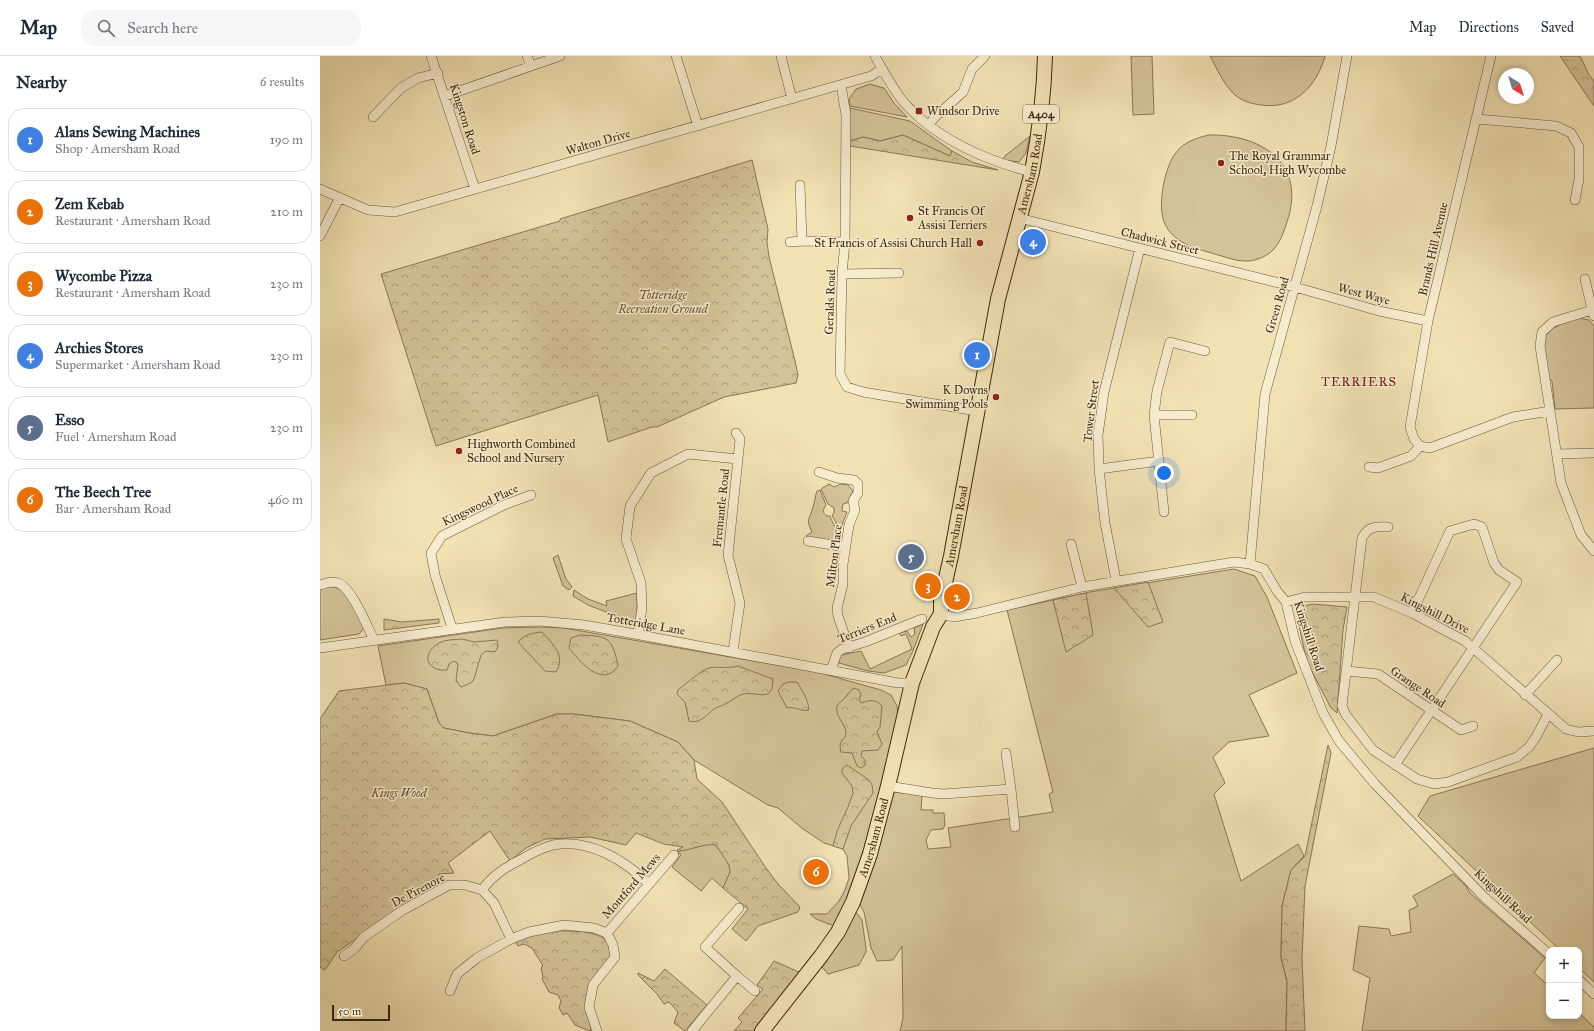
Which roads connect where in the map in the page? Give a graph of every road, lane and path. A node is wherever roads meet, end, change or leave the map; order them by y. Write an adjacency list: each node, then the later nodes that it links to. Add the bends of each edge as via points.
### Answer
1 (431, 56): 13 (street, Kingston Road)
2 (527, 56): 11 (street)
3 (560, 56): 11 (street)
4 (676, 56): 20 (street)
5 (781, 56): 16 (street)
6 (875, 56): 12 (street)
7 (985, 56): 19 (street, via 972,70 963,92)
8 (1045, 56): 21 (main road, Amersham Road / A404, via 1044,85)
9 (1347, 56): 36 (street, Green Road, via 1331,146)
10 (1491, 56): 18 (street, Brands Hill Avenue)
11 (531, 66): 15 (street)
12 (882, 69): 14 (street, Walton Drive, via 871,76); 19 (street, via 899,97)
13 (438, 73): 15 (street, Kingston Road); 17 (street, via 418,78 401,88)
14 (841, 85): 16 (street, Walton Drive); 31 (street, Geralds Road, via 846,115)
15 (445, 96): 24 (street, Kingston Road)
16 (792, 99): 20 (street, Walton Drive)
17 (373, 117)
18 (1477, 119): 26 (street, via 1556,126 1571,133 1579,148 1579,179); 38 (street, Brands Hill Avenue)
19 (929, 125): 21 (street, via 955,144)
20 (698, 126): 24 (street, Walton Drive)
21 (1032, 172): 27 (main road, Amersham Road / A404)
22 (800, 186): 29 (street)
23 (320, 189): 25 (street, Walton Drive)
24 (475, 189): 25 (street, Walton Drive, via 395,212 368,210)
25 (339, 199): 28 (street)
26 (1575, 200)
27 (1020, 218): 32 (street, Chadwick Street); 40 (main road, Amersham Road / A404, via 998,299)
28 (320, 236)
29 (802, 241): 30 (street); 31 (street)
30 (790, 242)
31 (845, 242): 34 (street, Geralds Road)
32 (1140, 248): 36 (street, Chadwick Street); 51 (street, Tower Street, via 1104,392 1098,435)
33 (899, 273): 34 (street)
34 (842, 274): 40 (street, Geralds Road, via 840,374 847,387 863,392)
35 (1584, 279): 37 (street)
36 (1295, 287): 38 (street, West Waye, via 1379,311); 60 (street, Green Road, via 1265,394)
37 (1593, 313): 41 (street, via 1553,322 1542,332 1540,346)
38 (1428, 321): 45 (street, Brands Hill Avenue, via 1410,428)
39 (1205, 351): 43 (street, via 1170,342)
40 (977, 411): 67 (main road, Amersham Road / A404, via 941,600)
41 (1550, 411): 45 (street, via 1513,416 1430,448); 47 (street)
42 (1192, 414): 43 (street)
43 (1154, 415): 49 (street)
44 (736, 433): 48 (street, via 740,439)
45 (1420, 446): 50 (street, via 1410,456 1378,468)
46 (1594, 453): 47 (street)
47 (1557, 454): 59 (street, via 1561,484 1581,535)
48 (738, 459): 70 (street, Fremantle Road, via 688,454 651,473 630,506 626,538 641,583 642,608); 75 (street, Fremantle Road, via 728,555 740,603)
49 (1160, 461): 51 (street); 54 (street)
50 (1369, 467)
51 (1099, 469): 61 (street, Tower Street, via 1105,522)
52 (819, 472): 58 (street, Milton Place, via 854,480 858,484)
53 (531, 495): 69 (street, Kingswood Place, via 504,505 442,536 431,553 435,575)
54 (1164, 512)
55 (1388, 527): 64 (street, via 1377,526 1366,530 1362,538)
56 (808, 542): 58 (street)
57 (1071, 544): 63 (street)
58 (845, 547): 73 (street, Milton Place, via 842,564 844,584 837,608)
59 (1594, 551)
60 (1250, 564): 61 (street, Kingshill Road, via 1234,562); 65 (street, Kingshill Road, via 1264,569)
61 (1116, 580): 63 (street, Kingshill Road)
62 (320, 585): 71 (street, via 330,582 345,587 362,613)
63 (1082, 586): 67 (street, Kingshill Road, via 977,613 954,617)
64 (1355, 596): 65 (street, Kingshill Drive, via 1305,596); 66 (street, Kingshill Drive, via 1374,597); 78 (street)
65 (1286, 602): 96 (street, Kingshill Road, via 1295,641 1323,713 1339,741 1375,784 1485,898)
66 (1412, 613): 74 (street, Kingshill Drive, via 1465,641); 74 (street, via 1450,531 1474,524 1482,527 1499,570 1517,582)
67 (941, 614): 79 (main road, Amersham Road / A404, via 933,627)
68 (922, 618): 73 (street, Terriers End)
69 (452, 628): 70 (street, Totteridge Lane, via 539,620); 71 (street, Totteridge Lane)
70 (638, 634): 75 (street, Totteridge Lane)
71 (374, 640): 72 (street, Totteridge Lane)
72 (320, 648)
73 (849, 648): 77 (street, Terriers End, via 837,653)
74 (1474, 649): 80 (street, Kingshill Drive); 81 (street)
75 (733, 651): 77 (street, Totteridge Lane)
76 (1557, 660): 80 (street)
77 (831, 670): 79 (street, Totteridge Lane, via 898,683)
78 (1346, 671): 81 (street, Grange Road, via 1378,674); 86 (street, via 1342,706 1346,716 1373,750)
79 (912, 683): 87 (main road, Amersham Road / A404)
80 (1525, 695): 82 (street, Kingshill Drive)
81 (1431, 710): 83 (street, Grange Road, via 1460,730); 86 (street)
82 (1548, 714): 84 (street, Kingshill Drive, via 1566,729 1578,732); 86 (street, via 1529,747 1517,757 1448,782 1434,784 1417,780)
83 (1473, 726)
84 (1594, 731)
85 (1006, 753): 88 (street)
86 (1395, 765)
87 (888, 786): 88 (street, via 938,793); 105 (main road, Amersham Road / A404, via 853,902 838,932)
88 (1011, 790): 89 (street)
89 (1015, 827)
90 (674, 855): 91 (street, Montford Mews)
91 (649, 884): 92 (street, via 636,871 612,856 580,845 554,845 528,855 503,869); 94 (street, Montford Mews)
92 (482, 890): 95 (street, via 494,903); 97 (street, De Pirenore, via 465,885 449,885 402,910 364,937)
93 (739, 908): 98 (street, via 705,946)
94 (607, 933): 95 (street, via 594,928 564,925 529,932); 103 (street, via 615,957 593,985 589,1007)
95 (511, 939): 100 (street, via 477,958 456,974)
96 (1546, 951)
97 (344, 956)
98 (737, 976): 101 (street); 104 (street)
99 (1582, 983): 102 (street)
100 (450, 991)
101 (755, 991)
102 (1594, 994)
103 (597, 1031)
104 (692, 1031)
105 (762, 1031)

